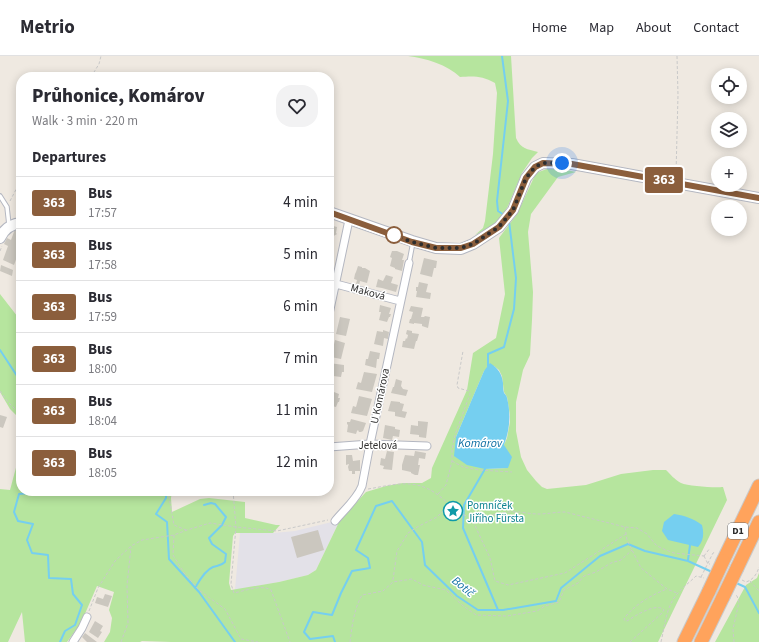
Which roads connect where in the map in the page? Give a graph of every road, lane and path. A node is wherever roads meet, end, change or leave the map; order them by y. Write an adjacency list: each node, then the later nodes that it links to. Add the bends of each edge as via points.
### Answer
1 (101, 56): 3 (path)
2 (677, 56): 4 (path)
3 (95, 72)
4 (676, 182): 7 (street); 14 (street, via 572,164 543,163 535,167 526,178 513,210 499,227 473,244 461,248 436,248)
5 (16, 189): 8 (path)
6 (0, 196): 8 (lane)
7 (759, 198)
8 (6, 207): 12 (lane)
9 (334, 214): 10 (street)
10 (349, 220): 14 (street); 16 (street)
11 (16, 224): 12 (street)
12 (9, 226): 13 (street)
13 (0, 238)
14 (414, 242): 15 (lane)
15 (409, 263): 18 (street, U Komárova)
16 (336, 284): 17 (street); 18 (street, Maková)
17 (334, 293)
18 (400, 301): 22 (street, U Komárova)
19 (464, 351): 25 (path, via 457,385 470,394 455,435)
20 (0, 391): 21 (path)
21 (16, 410)
22 (370, 444): 23 (street, Jetelová); 24 (street, Jetelová); 28 (street, U Komárova)
23 (427, 446)
24 (334, 447)
25 (452, 461): 26 (path, via 479,470); 29 (path, via 446,485)
26 (512, 472)
27 (759, 486): 45 (highway, D1)
28 (361, 490): 29 (path, via 412,484); 34 (street, U Komárova)
29 (438, 494): 32 (path)
30 (169, 496): 38 (path, via 174,525)
31 (233, 496): 36 (path)
32 (450, 505): 33 (path, via 459,513); 49 (path, via 437,517 408,533 397,551)
33 (471, 517): 37 (path, via 512,512 561,512); 39 (path, via 490,558 495,581 508,585 565,572)
34 (337, 519): 36 (path, via 277,531)
35 (759, 522): 53 (highway, D1, bridge)
36 (236, 527): 38 (path, via 210,523); 57 (path, via 231,584 234,593 262,587 271,590)
37 (625, 527): 39 (path); 44 (path, via 637,528 648,534 661,548)
38 (186, 530): 40 (path)
39 (626, 534): 43 (path)
40 (174, 535): 41 (path, via 142,540); 56 (path, via 173,555 184,573 200,591 224,609 242,639)
41 (131, 546): 52 (path, via 115,561 98,588); 55 (path, via 127,585 128,622)
42 (710, 548): 44 (path)
43 (632, 550): 49 (path, via 621,560 584,576 578,584 564,590 560,602 537,611 507,616 476,615 446,590 423,585 412,579); 50 (path, via 641,568)
44 (704, 556): 46 (path)
45 (720, 557): 46 (path, via 713,553); 61 (highway, D1, bridge, via 709,591)
46 (708, 564): 47 (path)
47 (702, 576)
48 (750, 580): 51 (path)
49 (393, 582): 58 (path, via 383,591 362,595 359,599)
50 (667, 589): 59 (path, via 648,598 626,616 624,619 627,622 650,609 660,607 664,610); 60 (path, via 678,593 671,603)
51 (759, 591)
52 (87, 617): 54 (street)
53 (705, 638)
54 (73, 642)
55 (121, 642)
56 (258, 642)
57 (290, 642)
58 (350, 642)
59 (630, 642)
60 (661, 642)
61 (684, 642)

